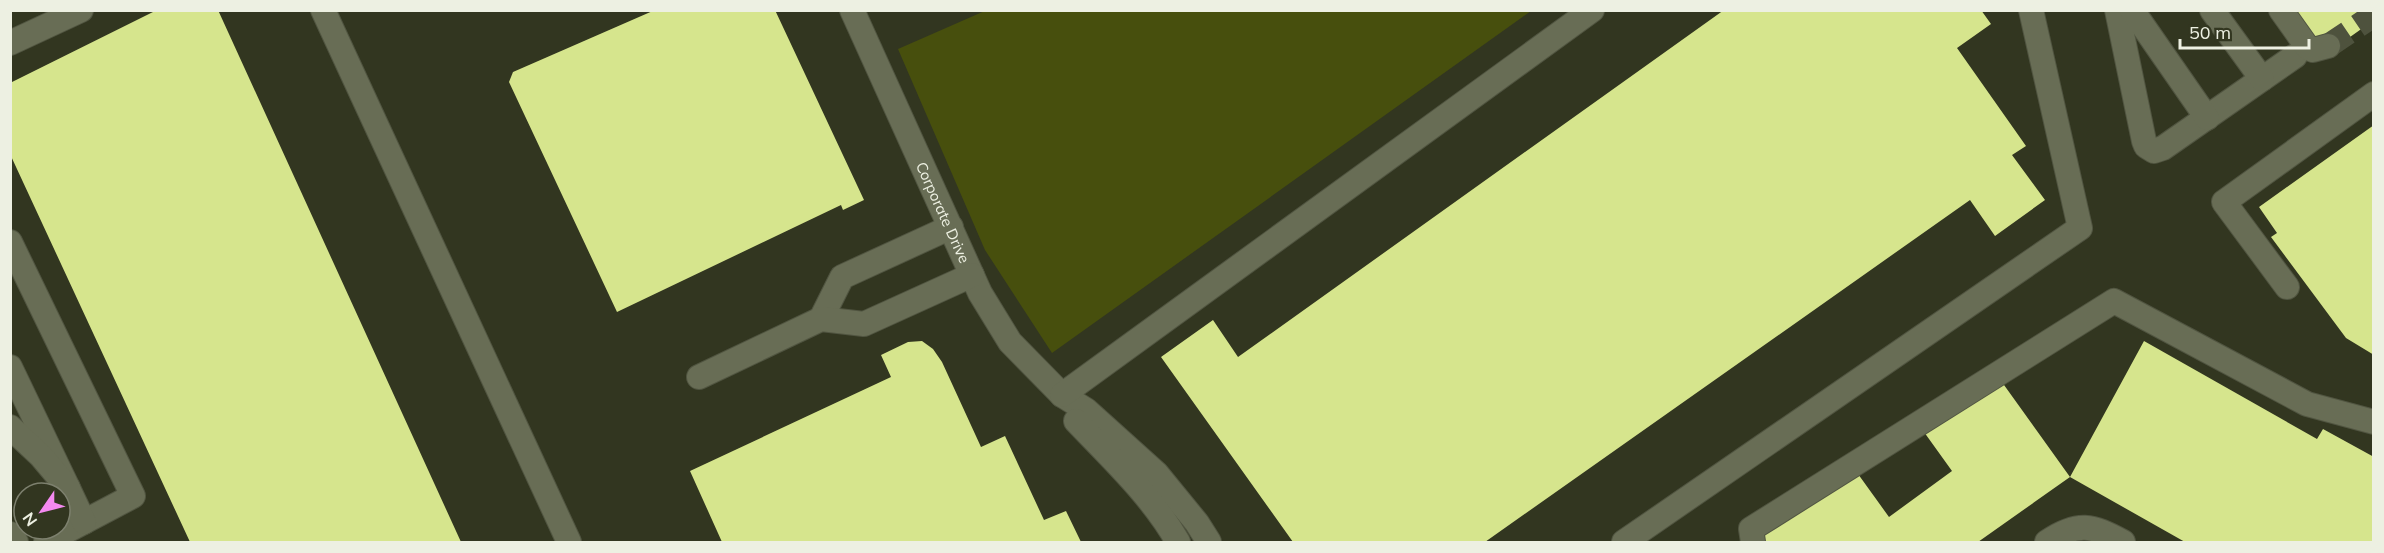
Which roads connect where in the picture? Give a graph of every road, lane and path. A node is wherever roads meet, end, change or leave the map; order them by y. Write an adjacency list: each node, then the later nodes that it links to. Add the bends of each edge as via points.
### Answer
1 (81, 10): 10 (street)
2 (323, 10): 33 (street)
3 (852, 10): 16 (street, Corporate Drive)
4 (1592, 10): 23 (street)
5 (2031, 10): 36 (street, via 2080,228)
6 (2117, 10): 15 (street, via 2146,146 2160,150)
7 (2132, 10): 15 (street)
8 (2212, 10): 13 (street)
9 (2281, 10): 11 (street, via 2308,48)
10 (10, 43)
11 (2328, 46)
12 (2295, 56): 13 (street)
13 (2262, 80): 15 (street)
14 (2373, 94): 19 (street, via 2224,202)
15 (2207, 118)
16 (951, 227): 18 (street, Corporate Drive); 20 (street, via 843,278)
17 (10, 242): 29 (street, via 133,496)
18 (972, 275): 20 (street, via 864,324); 23 (street, Corporate Drive, via 1010,342)
19 (2287, 287)
20 (821, 320): 22 (street)
21 (10, 367): 27 (street)
22 (699, 377)
23 (1062, 395): 34 (street, Corporate Drive, via 1075,420 1131,478); 35 (street, Corporate Drive, via 1086,410 1157,474)
24 (2373, 423): 37 (street, via 2307,404 2114,301 1750,529)
25 (10, 427): 26 (street)
26 (62, 481)
27 (65, 481)
28 (72, 496): 29 (street)
29 (84, 522): 32 (street)
30 (10, 534): 31 (street)
31 (16, 543)
32 (46, 543)
33 (569, 543)
34 (1178, 543)
35 (1209, 543)
36 (1624, 543)
37 (1753, 543)
38 (2047, 543): 39 (street, via 2064,531 2090,528)
39 (2123, 543)

